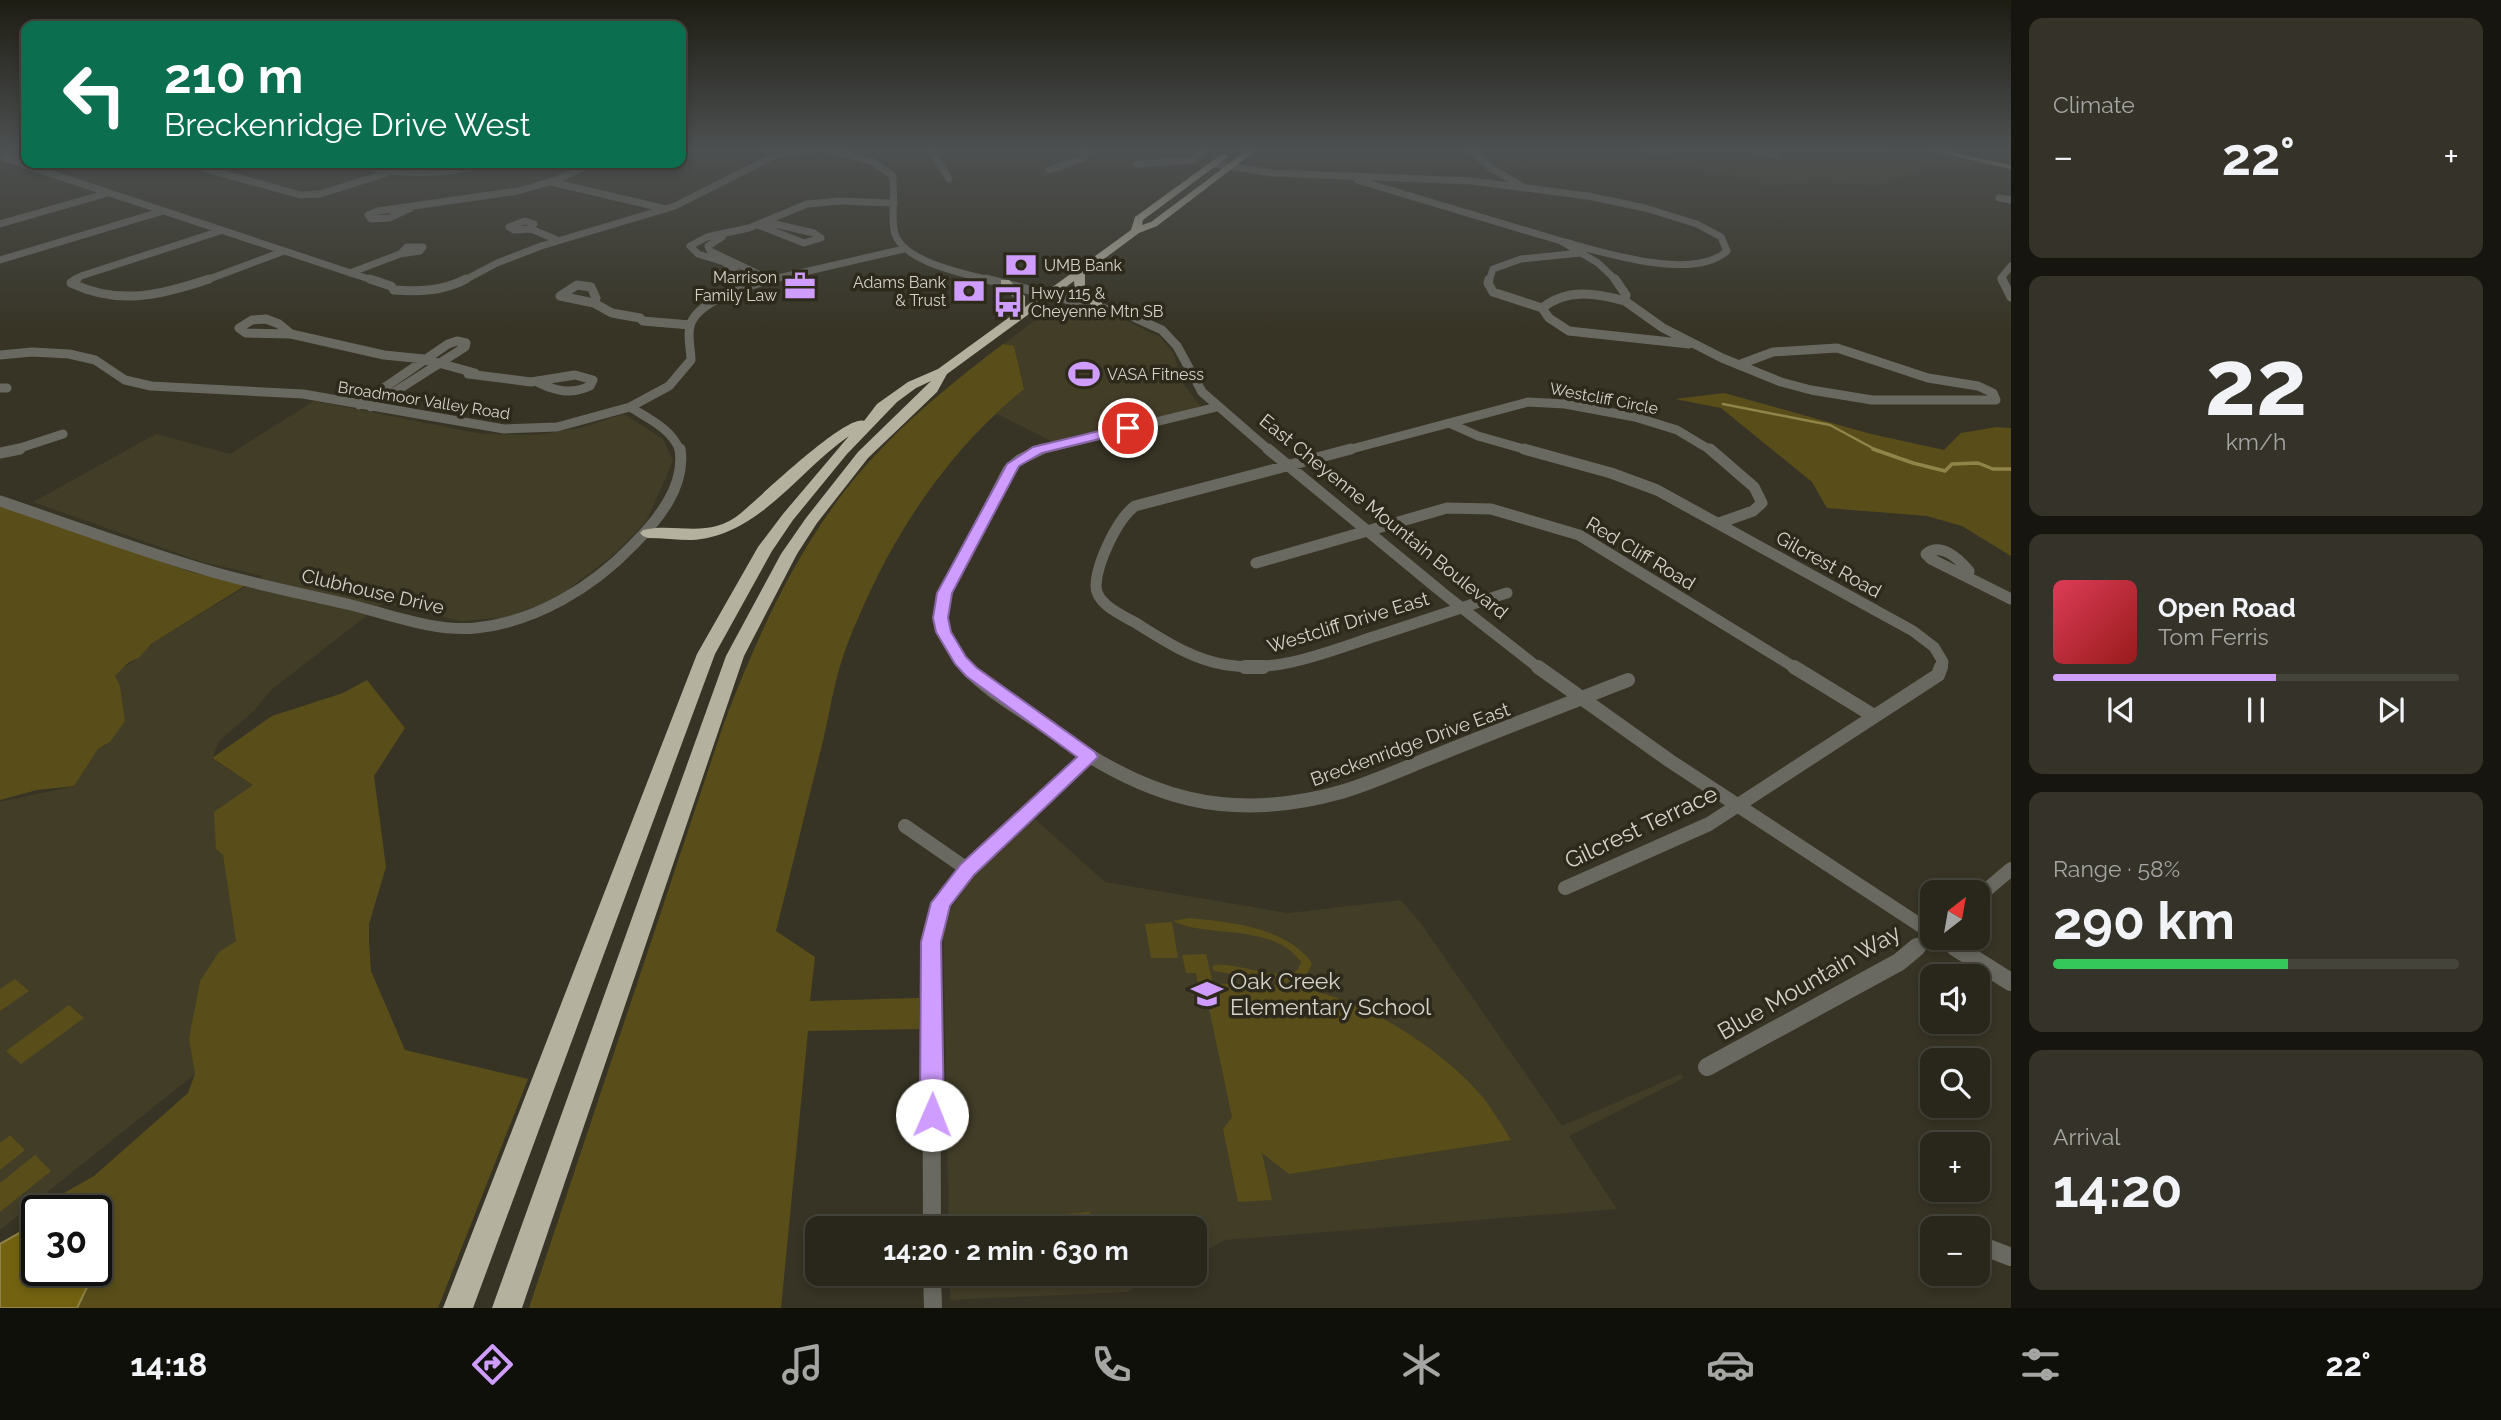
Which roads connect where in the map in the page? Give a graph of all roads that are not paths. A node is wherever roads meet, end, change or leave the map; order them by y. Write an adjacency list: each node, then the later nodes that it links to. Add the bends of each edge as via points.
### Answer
1 (52, 209): 15 (street)
2 (157, 209): 13 (street)
3 (395, 209): 4 (street, via 368,215 385,219)
4 (408, 209)
5 (644, 209): 14 (street)
6 (666, 209): 14 (street)
7 (793, 209): 16 (street)
8 (894, 209): 23 (street, via 895,237)
9 (1152, 209): 19 (highway, via 1138,219)
10 (1174, 209): 19 (highway)
11 (1450, 209): 22 (street)
12 (1644, 209): 22 (street, via 1703,227 1720,237 1727,251 1717,260 1697,264 1629,260)
13 (163, 211): 18 (street); 28 (street)
14 (654, 213): 21 (street)
15 (0, 224)
16 (762, 224): 16 (street, via 804,243 821,237 814,233); 20 (street)
17 (531, 229): 21 (street)
18 (221, 230): 24 (street); 24 (street, via 71,283 107,296 153,295)
19 (1136, 231): 30 (highway)
20 (725, 234): 27 (street, via 708,246); 27 (street, via 701,238 690,246 695,253)
21 (553, 239): 31 (street, via 455,285 429,291 394,290)
22 (1561, 241): 26 (street)
23 (904, 249): 32 (street); 33 (street, East Cheyenne Mountain Boulevard, via 934,264)
24 (284, 251): 31 (street)
25 (400, 254): 31 (street)
26 (1585, 254): 37 (street, via 1619,282); 40 (street, via 1521,259 1493,269 1488,283 1493,292)
27 (717, 257): 32 (street); 34 (street)
28 (0, 260)
29 (2011, 266): 36 (street, via 2001,278)
30 (1080, 271): 35 (highway); 39 (highway, via 1079,290)
31 (350, 273)
32 (769, 279): 34 (street)
33 (1005, 282): 35 (street, East Cheyenne Mountain Boulevard); 41 (highway, via 1021,298)
34 (754, 284): 43 (street, via 711,303)
35 (1050, 293): 39 (street, East Cheyenne Mountain Boulevard); 41 (highway)
36 (2011, 297)
37 (1625, 300): 40 (street, via 1572,294); 44 (street)
38 (594, 303): 42 (street, via 612,313)
39 (1098, 305): 60 (street, East Cheyenne Mountain Boulevard, via 1144,320 1170,336 1197,387)
40 (1542, 308): 46 (street, via 1549,318 1572,330)
41 (1017, 316): 53 (highway)
42 (640, 318): 43 (street)
43 (691, 322): 59 (street, Broadmoor Valley Road, via 692,349 686,368 669,386)
44 (1654, 322): 46 (street); 47 (street)
45 (291, 334): 45 (street, via 268,318 239,328 246,333); 49 (street)
46 (1636, 336): 47 (street)
47 (1697, 346): 51 (street)
48 (0, 355): 57 (street, Broadmoor Valley Road, via 69,354 95,360 116,376 144,385 273,391)
49 (420, 363): 50 (street); 50 (street, via 453,342 466,343); 52 (street); 57 (street)
50 (440, 363): 52 (street); 54 (street)
51 (1738, 365): 51 (street, via 1849,399 1996,400 1983,388 1928,378 1837,348 1773,352)
52 (430, 369): 54 (street); 58 (street)
53 (942, 372): 56 (highway); 94 (highway, via 933,389 863,456 811,520 735,656)
54 (475, 373): 55 (street)
55 (537, 382): 55 (street, via 567,392 585,389 593,380 578,374)
56 (892, 400): 68 (highway, via 831,442 743,519 692,535); 93 (highway, via 788,517 764,550 706,654)
57 (359, 405): 58 (street, Broadmoor Valley Road)
58 (371, 407): 59 (street, Broadmoor Valley Road, via 487,428 522,429 570,424)
59 (630, 407): 68 (street, Clubhouse Drive, via 675,438 682,462 674,489)
60 (1217, 407): 64 (street, East Cheyenne Mountain Boulevard); 77 (street, Breckenridge Drive East, via 1051,446 1019,460 1009,470 944,593 944,632 960,660)
61 (1449, 423): 64 (street); 66 (street, Gilcrest Road, via 1489,439 1628,478); 66 (street, Westcliff Circle, via 1538,402 1641,419 1675,430 1709,448 1762,498 1759,507)
62 (63, 434): 63 (street)
63 (0, 453)
64 (1287, 464): 67 (street, East Cheyenne Mountain Boulevard); 73 (street, Westcliff Drive East, via 1128,509 1098,577 1097,595 1117,613 1185,653 1224,665 1256,668 1297,662)
65 (0, 501): 68 (street, Clubhouse Drive, via 198,568 455,628 519,619 560,601)
66 (1719, 523): 76 (street, Gilcrest Road, via 1934,647 1942,662 1938,675)
67 (1366, 531): 69 (street, Red Cliff Road); 73 (street, East Cheyenne Mountain Boulevard); 76 (street, Red Cliff Road, via 1469,506 1579,535)
68 (648, 533)
69 (1256, 563)
70 (1968, 578): 72 (street)
71 (1507, 593): 73 (street, Westcliff Drive East)
72 (2011, 599)
73 (1461, 607): 75 (street, East Cheyenne Mountain Boulevard)
74 (1628, 680): 75 (street, Breckenridge Drive East)
75 (1583, 700): 77 (street, Breckenridge Drive East, via 1342,793 1288,806 1239,807 1177,798 1125,779); 78 (street, East Cheyenne Mountain Boulevard)
76 (1874, 716): 78 (street, Gilcrest Road)
77 (1089, 757): 80 (street)
78 (1737, 807): 83 (street, Gilcrest Terrace, via 1693,832); 84 (street, East Cheyenne Mountain Boulevard)
79 (905, 827): 80 (street)
80 (967, 869): 89 (street, via 941,903 931,942)
81 (2011, 869): 82 (street)
82 (1990, 887)
83 (1565, 888)
84 (1920, 926)
85 (1920, 944): 88 (street, Blue Mountain Way, via 1899,962)
86 (1959, 950): 87 (street)
87 (2011, 982)
88 (1707, 1067)
89 (932, 1216)
90 (1990, 1249): 91 (street)
91 (2011, 1257)
92 (932, 1286): 95 (street)
93 (458, 1308)
94 (508, 1308)
95 (933, 1308)

